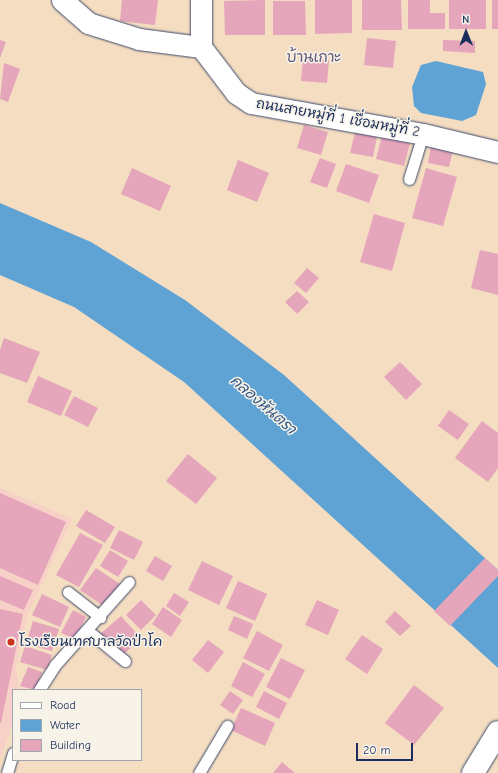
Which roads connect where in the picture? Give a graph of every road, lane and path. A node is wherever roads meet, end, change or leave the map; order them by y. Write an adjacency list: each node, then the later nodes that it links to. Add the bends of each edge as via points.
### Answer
1 (62, 0): 3 (street, via 88,23 139,39)
2 (201, 0): 3 (street)
3 (201, 47): 4 (street, ถนนสายหมู่ที่ 1 เชื่อมหมู่ที่ 2, via 236,93 251,103)
4 (423, 134): 5 (street, ถนนสายหมู่ที่ 1 เชื่อมหมู่ที่ 2); 6 (lane)
5 (498, 152)
6 (409, 179)
7 (129, 582): 9 (lane)
8 (68, 592): 9 (lane)
9 (100, 617): 10 (lane)
10 (87, 630): 11 (lane); 12 (lane, via 55,665)
11 (125, 661)
12 (40, 689)
13 (227, 726): 18 (lane)
14 (498, 732): 16 (main road)
15 (12, 756): 17 (lane)
16 (476, 768)
17 (7, 773)
18 (199, 773)

